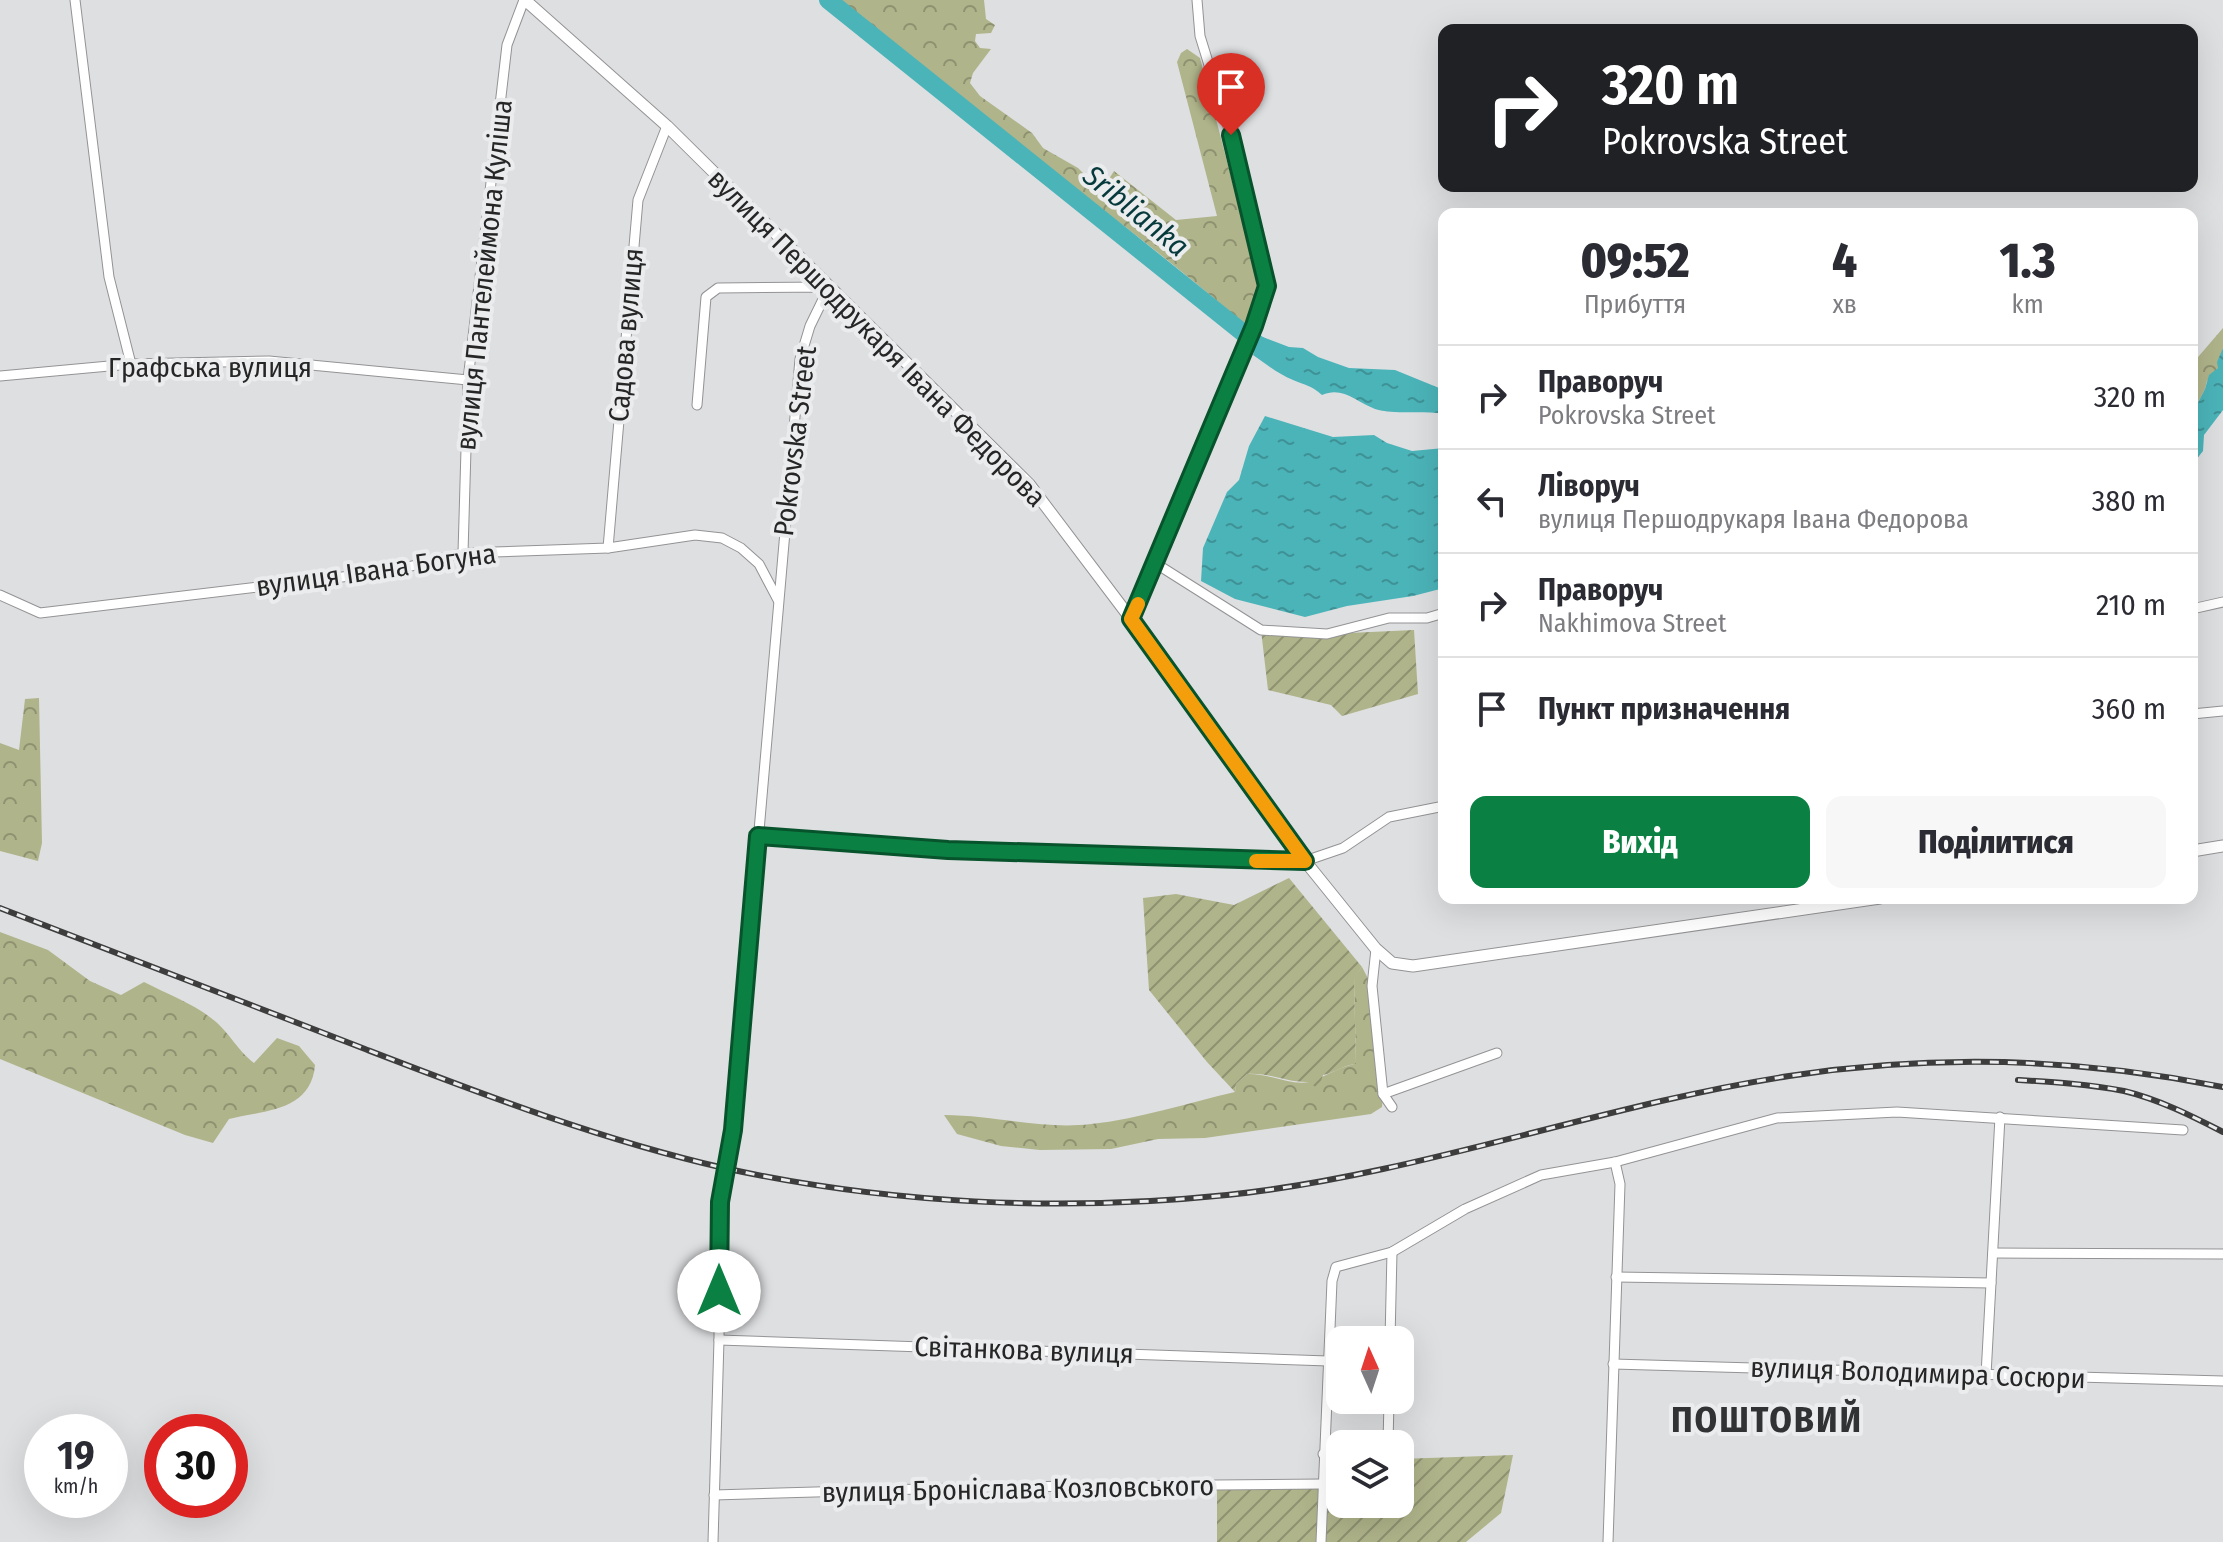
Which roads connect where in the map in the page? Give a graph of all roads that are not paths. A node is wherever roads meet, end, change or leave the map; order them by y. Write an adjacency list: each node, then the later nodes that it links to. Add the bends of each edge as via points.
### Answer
1 (75, 0): 6 (street, via 109,277)
2 (525, 0): 4 (street, вулиця Першодрукаря Івана Федорова); 8 (street, вулиця Пантелеймона Куліша, via 507,45)
3 (1197, 0): 12 (street, via 1200,36 1238,159 1267,286)
4 (667, 126): 5 (street, вулиця Першодрукаря Івана Федорова); 10 (street, Садова вулиця, via 638,200)
5 (829, 287): 9 (street, via 718,288 706,297); 14 (street, Pokrovska Street, via 800,359); 18 (street, вулиця Першодрукаря Івана Федорова, via 1029,484)
6 (131, 364): 7 (street, Графська вулиця); 8 (street, Графська вулиця, via 269,361)
7 (0, 376)
8 (468, 380): 11 (street, вулиця Пантелеймона Куліша)
9 (697, 405)
10 (608, 548): 11 (street, вулиця Івана Богуна); 14 (street, вулиця Івана Богуна, via 695,535 722,538 759,564)
11 (463, 553): 13 (street, вулиця Івана Богуна, via 392,571 40,613)
12 (1155, 563): 17 (street, via 1261,630 1327,634 1389,618); 18 (street)
13 (0, 595)
14 (778, 600): 22 (street, Pokrovska Street)
15 (2223, 602): 16 (street)
16 (2198, 608)
17 (1438, 615)
18 (1131, 619): 25 (street, вулиця Першодрукаря Івана Федорова)
19 (2223, 711): 20 (street)
20 (2198, 713)
21 (1438, 807): 25 (street, via 1389,817 1343,848)
22 (758, 836): 25 (street, via 948,850); 41 (street, Pokrovska Street, via 733,1130 720,1202)
23 (2223, 846): 24 (street)
24 (2198, 850)
25 (1305, 861): 27 (street, вулиця Першодрукаря Івана Федорова)
26 (1839, 904): 27 (street, вулиця Першодрукаря Івана Федорова, via 1413,966 1392,963)
27 (1376, 949): 29 (street, via 1372,986)
28 (1497, 1053): 29 (street)
29 (1383, 1094): 30 (street)
30 (1392, 1107)
31 (2000, 1117): 32 (street); 33 (street, via 1897,1112 1777,1118); 35 (street)
32 (2183, 1130)
33 (1615, 1162): 34 (street, via 1541,1175 1465,1209); 37 (street, via 1620,1184)
34 (1392, 1252): 39 (street, via 1336,1267); 40 (street)
35 (1993, 1253): 36 (street); 38 (street)
36 (2223, 1254)
37 (1616, 1277): 38 (street); 43 (street)
38 (1991, 1283): 44 (street)
39 (1330, 1326)
40 (1390, 1326)
41 (719, 1340): 42 (street, Світанкова вулиця); 50 (street, Pokrovska Street)
42 (1326, 1361)
43 (1613, 1364): 44 (street, вулиця Володимира Сосюри); 53 (street)
44 (1986, 1375): 45 (street, вулиця Володимира Сосюри)
45 (2223, 1381)
46 (1326, 1398): 47 (street)
47 (1323, 1454): 48 (street); 49 (street)
48 (1326, 1454)
49 (1322, 1484): 50 (street, вулиця Броніслава Козловського); 52 (street)
50 (714, 1495): 51 (street, Pokrovska Street)
51 (713, 1542)
52 (1321, 1542)
53 (1608, 1542)

